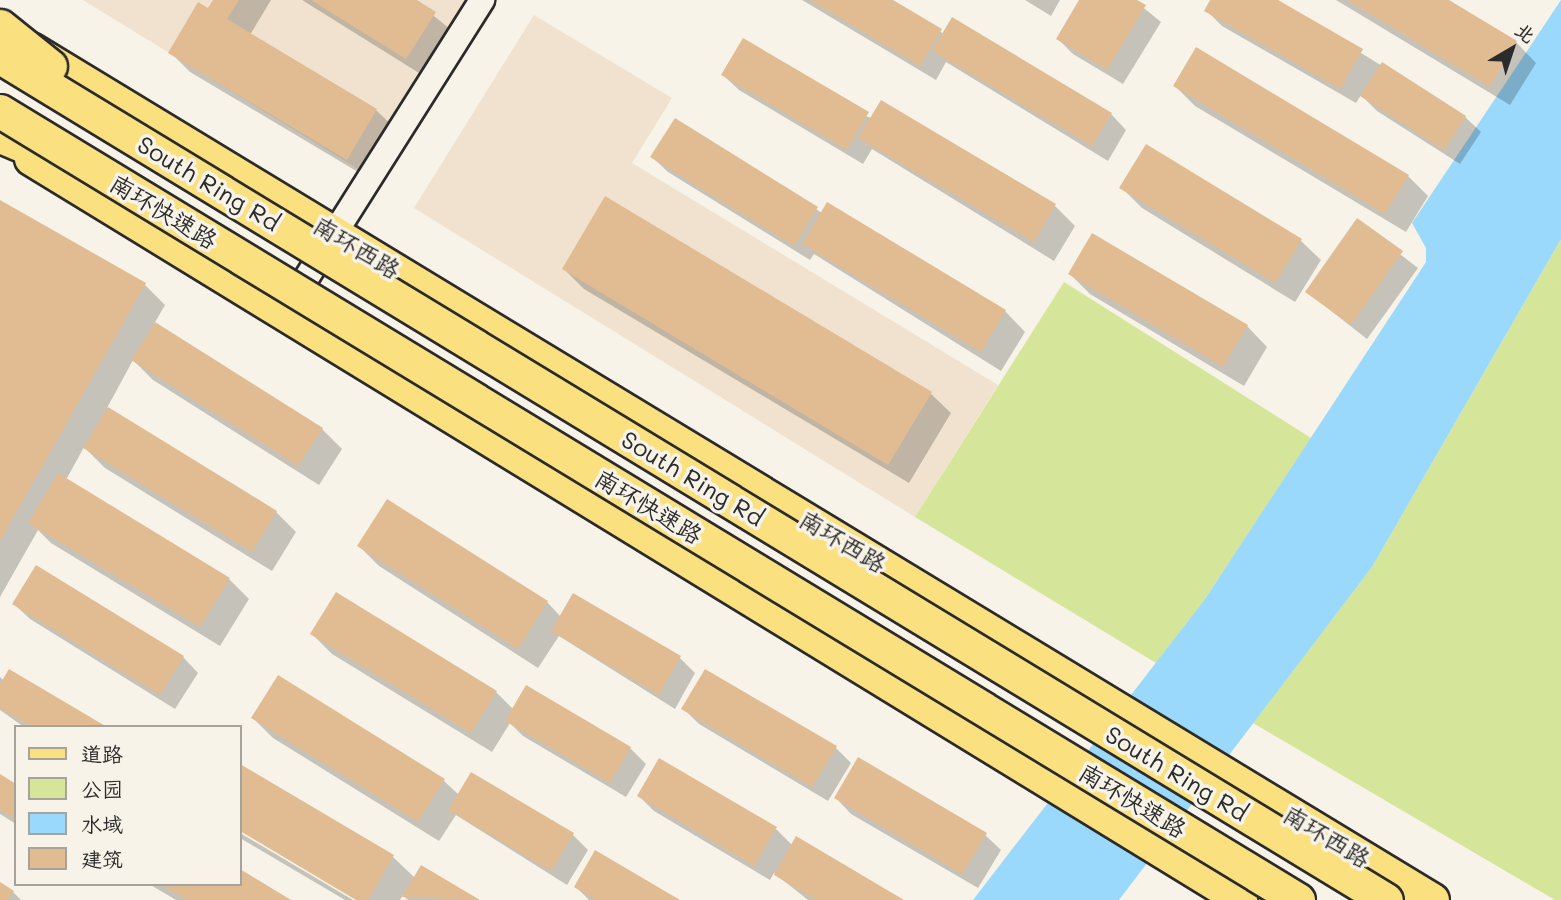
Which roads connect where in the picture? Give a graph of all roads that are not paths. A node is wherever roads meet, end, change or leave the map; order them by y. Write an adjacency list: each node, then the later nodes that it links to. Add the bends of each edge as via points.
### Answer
1 (482, 0): 8 (street)
2 (0, 28): 6 (highway, bridge); 8 (main road, 南环西路)
3 (0, 57): 6 (highway, South Ring Rd, bridge)
4 (0, 111): 7 (highway, 南环快速路, bridge)
5 (0, 138): 7 (highway, bridge); 9 (main road)
6 (156, 151): 12 (highway, South Ring Rd, bridge)
7 (129, 190): 11 (highway, 南环快速路, bridge)
8 (332, 232): 9 (street); 13 (main road, 南环西路)
9 (284, 314): 10 (main road)
10 (1241, 900)
11 (1298, 900)
12 (1386, 900)
13 (1433, 900)

